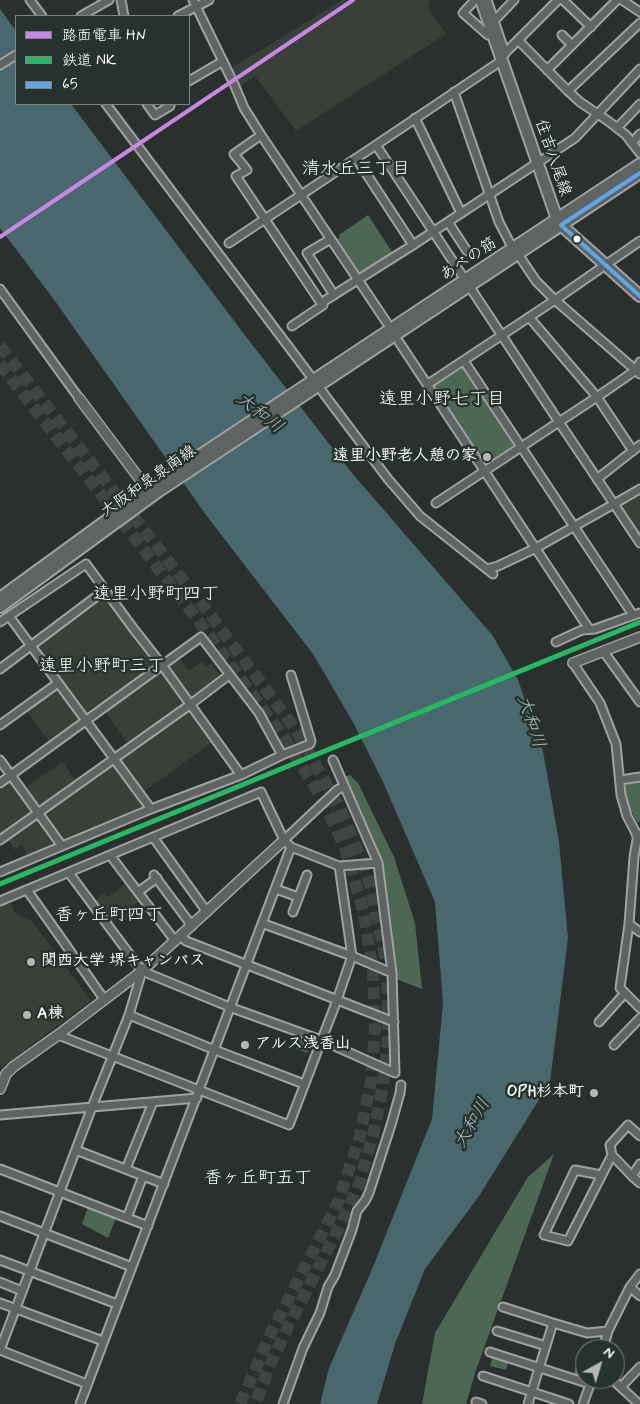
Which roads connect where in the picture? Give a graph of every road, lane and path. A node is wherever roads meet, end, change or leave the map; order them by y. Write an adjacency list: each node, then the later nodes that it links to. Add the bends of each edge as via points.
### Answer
1 (30, 0): 16 (street)
2 (109, 0): 17 (street)
3 (121, 0): 18 (street)
4 (193, 0): 14 (street)
5 (209, 0): 14 (street)
6 (475, 0): 23 (street); 23 (street, via 463,13)
7 (481, 0): 28 (main road, 住吉八尾線)
8 (487, 0): 20 (street)
9 (514, 0): 20 (street)
10 (558, 0): 25 (street)
11 (563, 0): 22 (street)
12 (617, 0): 22 (street)
13 (622, 0): 15 (street)
14 (197, 8): 19 (street); 29 (street)
15 (640, 12)
16 (41, 15)
17 (83, 15)
18 (124, 15)
19 (180, 15)
20 (494, 21): 28 (street)
21 (640, 23): 34 (street)
22 (590, 27): 26 (street)
23 (488, 35): 28 (street)
24 (562, 35): 26 (street)
25 (518, 40): 28 (street); 31 (street)
26 (572, 45): 31 (street)
27 (15, 56): 30 (street)
28 (502, 58): 35 (street); 49 (main road, 住吉八尾線)
29 (223, 61): 33 (street); 44 (street, via 244,108)
30 (0, 65)
31 (547, 70): 34 (street)
32 (640, 70): 40 (street)
33 (190, 81)
34 (568, 91): 40 (street)
35 (454, 92): 41 (street); 53 (street)
36 (640, 104): 42 (street)
37 (107, 105): 82 (street)
38 (148, 105): 39 (street, via 155,115)
39 (170, 106)
40 (598, 115): 42 (street); 49 (street, via 575,138)
41 (415, 118): 46 (street); 54 (street)
42 (617, 128): 45 (street)
43 (640, 134): 45 (street)
44 (261, 135): 52 (street); 55 (street, via 234,154 247,170 236,176)
45 (632, 143): 47 (street)
46 (376, 145): 48 (street); 58 (street)
47 (640, 153)
48 (356, 158): 52 (street); 62 (street)
49 (537, 162): 53 (street); 57 (main road, 住吉八尾線)
50 (640, 164): 57 (main road, あべの筋)
51 (640, 173): 57 (main road, あべの筋)
52 (302, 194): 55 (street); 59 (street)
53 (489, 194): 54 (street); 64 (street, via 499,222)
54 (461, 213): 56 (street)
55 (265, 219): 61 (street); 72 (street)
56 (448, 222): 58 (street); 63 (street)
57 (559, 222): 64 (main road, あべの筋); 65 (main road, 住吉八尾線)
58 (434, 231): 62 (street); 67 (street)
59 (331, 239): 66 (street); 69 (street, via 307,253)
60 (640, 241): 65 (street)
61 (229, 243)
62 (413, 245): 66 (street)
63 (467, 251)
64 (515, 251): 67 (main road, あべの筋); 71 (street, via 536,281)
65 (606, 266): 70 (main road, 住吉八尾線); 71 (street)
66 (358, 280): 69 (street); 74 (street)
67 (468, 283): 76 (street); 82 (main road, あべの筋)
68 (0, 290): 84 (street)
69 (334, 295): 72 (street)
70 (640, 296)
71 (555, 300): 73 (street); 80 (street)
72 (321, 303): 75 (street, via 323,305)
73 (529, 317): 76 (street); 83 (street)
74 (387, 323)
75 (292, 326)
76 (502, 334): 78 (street); 85 (street)
77 (399, 342): 81 (street)
78 (464, 361): 81 (street); 87 (street)
79 (640, 362): 80 (street)
80 (638, 372): 83 (street)
81 (428, 384): 89 (street)
82 (313, 386): 92 (main road, 大阪和泉泉南線); 97 (street, via 420,516 490,572)
83 (597, 397): 85 (street); 88 (street)
84 (79, 398): 92 (street)
85 (559, 422): 87 (street); 90 (street)
86 (640, 445): 88 (street)
87 (521, 447): 89 (street); 95 (street)
88 (633, 451): 90 (street)
89 (484, 471): 93 (street); 97 (street)
90 (597, 479): 94 (street)
91 (640, 489): 94 (street)
92 (152, 490): 99 (main road, 大阪和泉泉南線); 100 (main road, 大阪和泉泉南線)
93 (436, 503)
94 (614, 504): 95 (street); 96 (street)
95 (574, 526): 97 (street); 101 (street)
96 (640, 544)
97 (536, 548): 104 (street)
98 (106, 590): 102 (street, via 86,564); 107 (street); 110 (street)
99 (0, 598)
100 (0, 607)
101 (636, 614): 104 (street, via 595,629)
102 (9, 616): 103 (street); 107 (street)
103 (0, 622)
104 (589, 628): 106 (street)
105 (640, 637): 108 (street)
106 (556, 642)
107 (31, 646): 111 (street); 114 (street)
108 (604, 652): 109 (street); 115 (street)
109 (573, 663): 126 (street, via 600,703 616,744)
110 (162, 665): 112 (street, via 200,637); 116 (street); 117 (street)
111 (0, 669)
112 (230, 675): 116 (street); 119 (street, via 259,713)
113 (291, 675): 119 (street, via 311,742)
114 (58, 683): 117 (street); 118 (street)
115 (640, 702)
116 (191, 704): 120 (street); 124 (street)
117 (86, 720): 120 (street); 123 (street)
118 (0, 725)
119 (282, 755): 124 (street)
120 (114, 759): 129 (street); 130 (street)
121 (0, 760): 123 (street)
122 (333, 760): 128 (street)
123 (11, 775): 127 (street); 130 (street)
124 (242, 775): 129 (street)
125 (640, 777): 126 (street)
126 (620, 780): 131 (street, via 627,816)
127 (0, 783)
128 (344, 786): 134 (street); 138 (street)
129 (151, 809): 135 (street)
130 (38, 812): 133 (street); 135 (street)
131 (639, 835): 151 (street)
132 (153, 837): 134 (street, via 261,792); 137 (street); 148 (street)
133 (0, 840)
134 (284, 840): 136 (street); 148 (street)
135 (62, 846): 140 (street)
136 (291, 847): 139 (street); 143 (street)
137 (110, 855): 141 (street); 145 (street)
138 (378, 863): 139 (street); 158 (street)
139 (339, 866): 155 (street)
140 (0, 872)
141 (69, 873): 144 (street); 157 (street)
142 (307, 875): 146 (street)
143 (276, 889): 146 (street); 150 (street)
144 (27, 890): 147 (street); 160 (street)
145 (138, 892): 152 (street, via 156,877); 154 (street)
146 (298, 897): 149 (street)
147 (0, 901)
148 (207, 912): 152 (street)
149 (293, 912)
150 (264, 924): 155 (street); 156 (street)
151 (629, 924): 153 (street); 159 (street, via 620,988)
152 (192, 926): 154 (street)
153 (640, 932)
154 (178, 939): 156 (street); 157 (street)
155 (352, 956): 158 (street); 161 (street)
156 (246, 964): 161 (street); 162 (street)
157 (142, 971): 160 (street); 162 (street); 164 (street)
158 (392, 973): 166 (street)
159 (625, 993): 163 (street); 167 (street)
160 (104, 999): 168 (street)
161 (337, 1000): 166 (street); 169 (street)
162 (232, 1008): 169 (street); 171 (street)
163 (640, 1008)
164 (129, 1015): 171 (street); 172 (street)
165 (640, 1019): 170 (street)
166 (394, 1022): 169 (street, via 395,1073)
167 (598, 1022)
168 (58, 1035): 172 (street); 175 (street, via 13,1067)
169 (321, 1040): 173 (street)
170 (614, 1046)
171 (215, 1050): 173 (street); 176 (street)
172 (112, 1056): 176 (street); 178 (street)
173 (304, 1084): 176 (street, via 289,1125)
174 (401, 1085): 226 (street, via 369,1193 357,1211)
175 (0, 1089)
176 (198, 1094): 177 (street); 190 (street)
177 (153, 1102): 178 (street); 185 (street)
178 (92, 1107): 179 (street); 181 (street)
179 (0, 1115)
180 (640, 1136): 182 (street, via 628,1125 610,1145)
181 (76, 1150): 185 (street); 191 (street)
182 (612, 1155): 186 (street); 188 (street)
183 (640, 1164): 188 (street)
184 (0, 1169): 191 (street)
185 (126, 1169): 187 (street)
186 (601, 1175): 186 (street, via 568,1241 544,1235 575,1170)
187 (143, 1176): 190 (street); 193 (street)
188 (632, 1176): 189 (street)
189 (640, 1183)
190 (164, 1184): 194 (street)
191 (60, 1192): 193 (street); 195 (street)
192 (0, 1216): 195 (street)
193 (127, 1218): 194 (street)
194 (148, 1226): 197 (street)
195 (44, 1233): 197 (street); 198 (street)
196 (0, 1260): 198 (street)
197 (132, 1267): 205 (street)
198 (30, 1272): 202 (street); 205 (street)
199 (640, 1274): 201 (street)
200 (0, 1282): 202 (street)
201 (630, 1287): 203 (street); 210 (street)
202 (22, 1291): 207 (street)
203 (640, 1296)
204 (0, 1303): 207 (street)
205 (118, 1304): 212 (street)
206 (503, 1307): 208 (street)
207 (16, 1309): 212 (street); 214 (street)
208 (553, 1323): 210 (street, via 587,1333); 213 (street)
209 (497, 1331): 213 (street)
210 (608, 1331): 211 (street)
211 (606, 1339)
212 (104, 1341): 221 (street)
213 (546, 1346): 216 (street)
214 (0, 1350): 221 (street)
215 (490, 1352): 216 (street)
216 (540, 1367): 219 (street); 224 (street)
217 (640, 1367): 220 (street)
218 (483, 1376): 224 (street)
219 (575, 1377)
220 (625, 1383)
221 (87, 1384): 225 (street)
222 (588, 1389): 229 (street)
223 (623, 1389): 230 (street)
224 (532, 1391): 227 (street); 228 (street)
225 (80, 1404)
226 (283, 1404)
227 (528, 1404)
228 (569, 1404)
229 (583, 1404)
230 (639, 1404)

